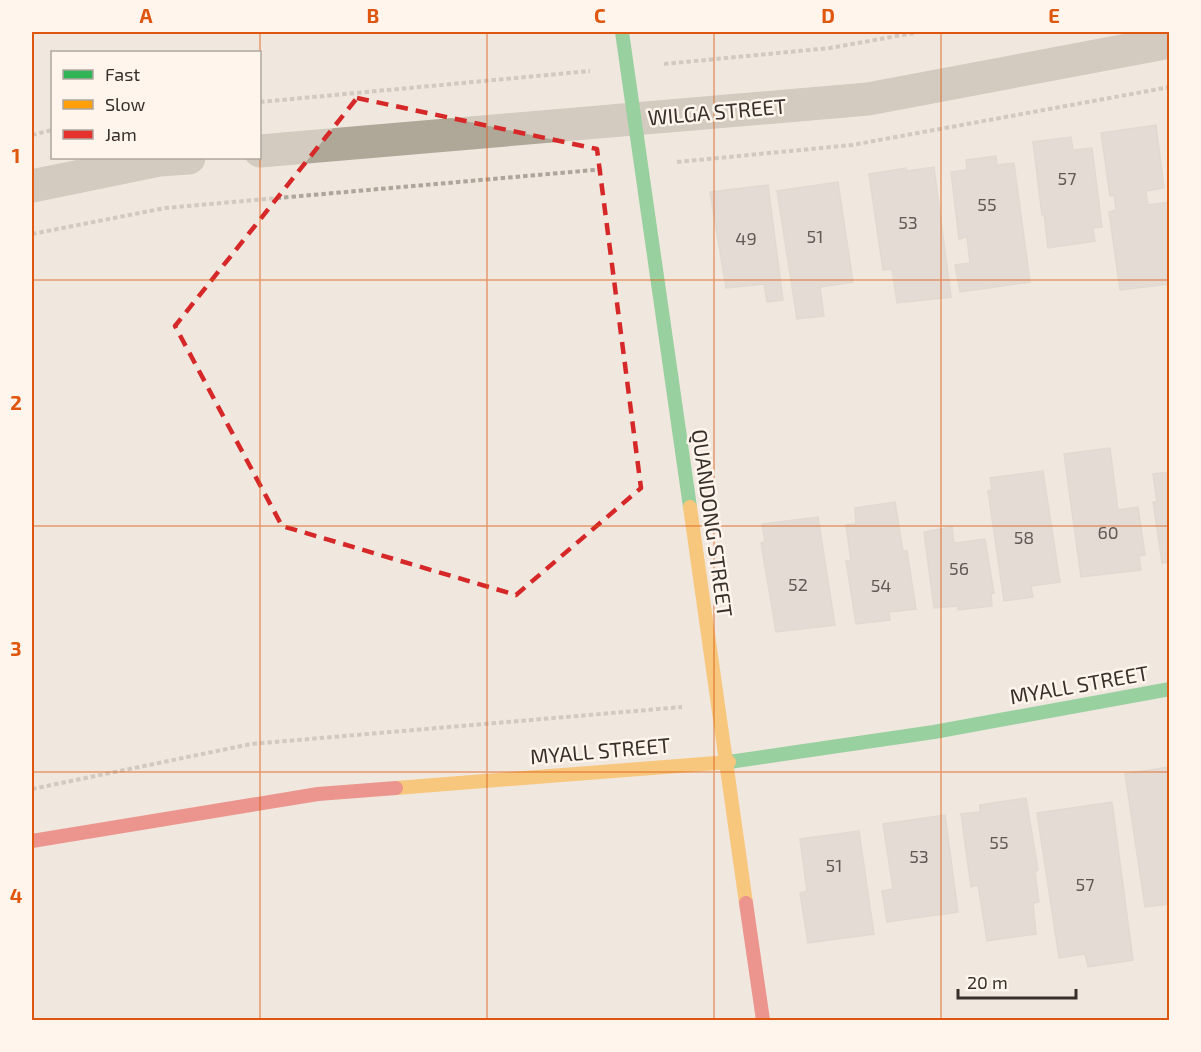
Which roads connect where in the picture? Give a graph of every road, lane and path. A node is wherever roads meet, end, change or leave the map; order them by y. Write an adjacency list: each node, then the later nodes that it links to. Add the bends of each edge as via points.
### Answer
1 (622, 32): 7 (street, QUANDONG STREET)
2 (919, 32): 4 (path, via 830,48)
3 (1170, 42): 7 (street, WILGA STREET, via 868,99)
4 (664, 64)
5 (591, 70): 6 (path)
6 (261, 102)
7 (635, 118): 10 (street, WILGA STREET); 17 (street, QUANDONG STREET)
8 (51, 130): 9 (path)
9 (32, 135)
10 (261, 151)
11 (174, 159): 13 (street)
12 (606, 169): 14 (path, via 165,208)
13 (32, 186)
14 (32, 234)
15 (1170, 689): 17 (street, MYALL STREET, via 934,732)
16 (687, 706): 18 (path, via 251,744)
17 (726, 762): 19 (street, MYALL STREET, via 318,794); 20 (street, QUANDONG STREET)
18 (32, 789)
19 (32, 841)
20 (763, 1020)

